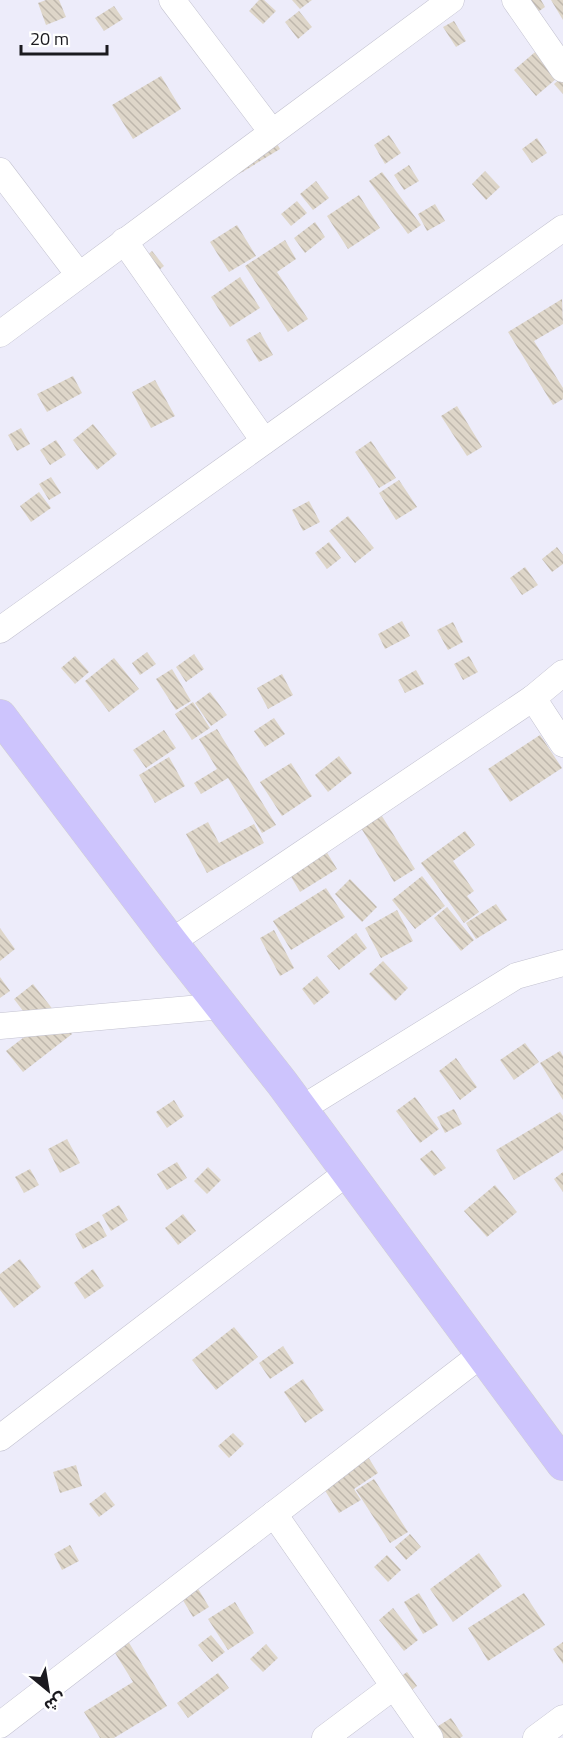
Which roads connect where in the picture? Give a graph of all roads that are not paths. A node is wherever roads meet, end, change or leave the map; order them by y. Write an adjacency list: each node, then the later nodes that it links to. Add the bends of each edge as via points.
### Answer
1 (172, 0): 5 (street)
2 (451, 0): 5 (street)
3 (515, 0): 4 (street)
4 (563, 69)
5 (272, 132): 8 (street)
6 (0, 171): 9 (street)
7 (563, 228): 11 (street)
8 (124, 241): 9 (street); 11 (street)
9 (79, 275): 10 (street)
10 (0, 334)
11 (264, 441): 12 (street)
12 (0, 630)
13 (563, 673): 14 (street)
14 (533, 698): 16 (street); 17 (street)
15 (0, 716): 17 (main road)
16 (563, 744)
17 (171, 942): 19 (main road)
18 (559, 971): 21 (street, via 516,976)
19 (223, 1006): 20 (street); 21 (main road)
20 (0, 1026)
21 (301, 1109): 22 (main road)
22 (348, 1172): 23 (main road); 24 (street)
23 (482, 1354): 25 (main road); 26 (street)
24 (0, 1438)
25 (562, 1460)
26 (274, 1514): 27 (street); 29 (street)
27 (393, 1687): 30 (street); 31 (street)
28 (563, 1718): 32 (street)
29 (0, 1725)
30 (325, 1738)
31 (430, 1738)
32 (536, 1738)

